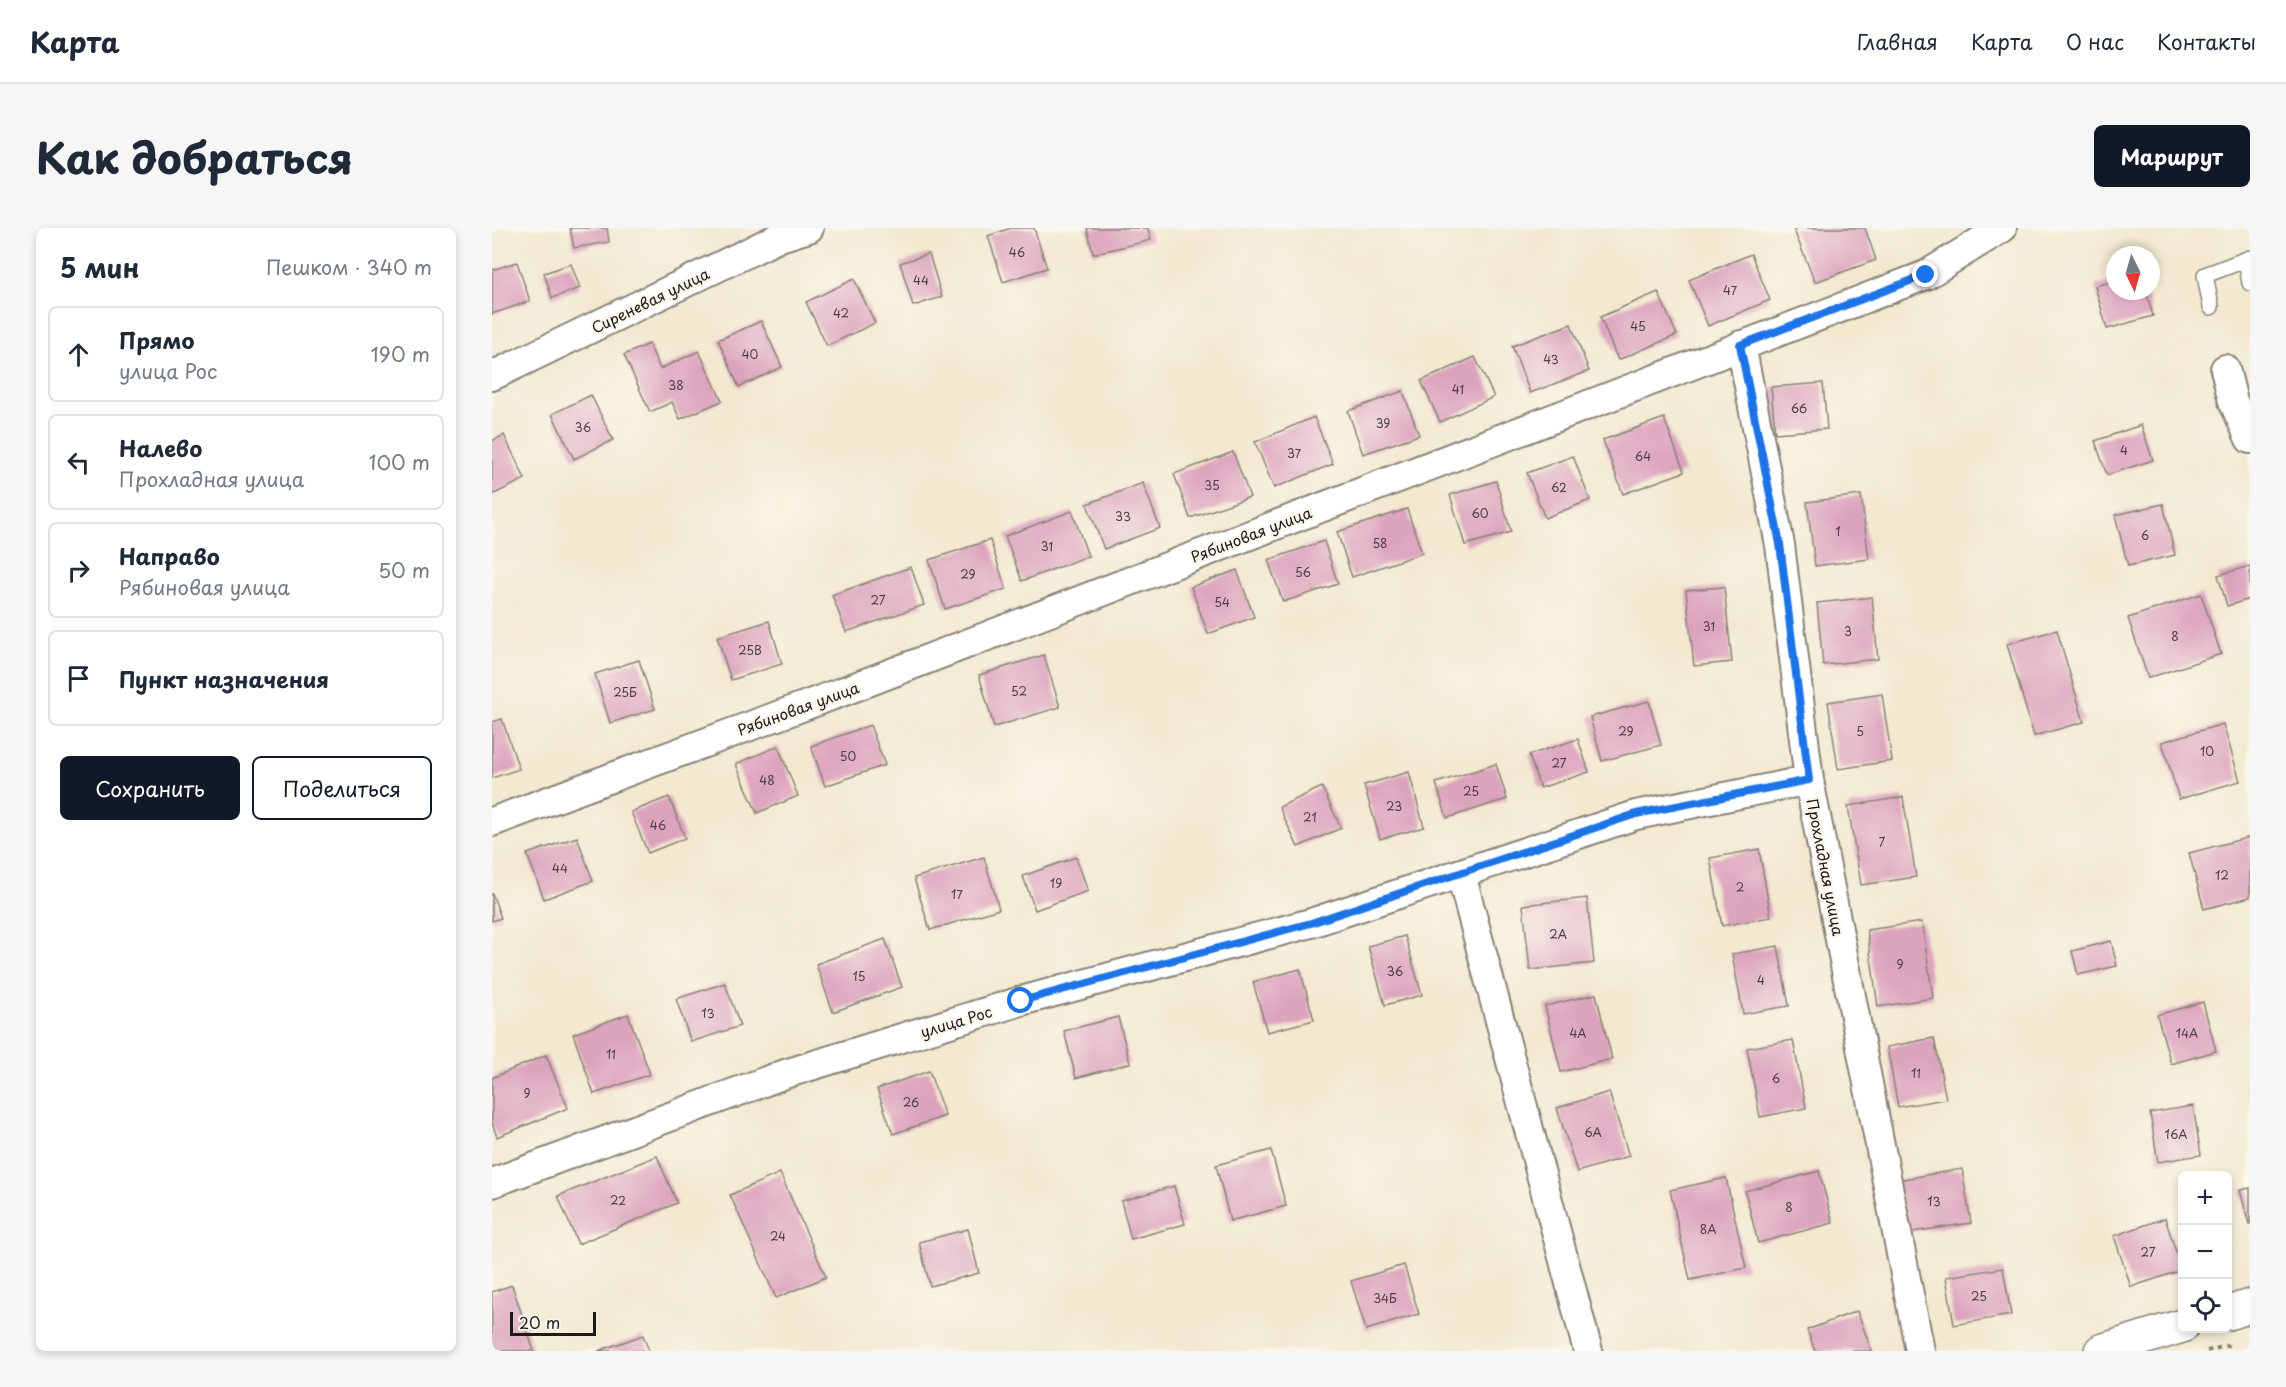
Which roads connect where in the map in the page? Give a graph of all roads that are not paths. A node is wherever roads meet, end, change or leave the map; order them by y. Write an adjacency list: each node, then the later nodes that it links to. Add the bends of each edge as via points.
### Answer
1 (809, 228): 8 (street, Сиреневая улица, via 780,237)
2 (2002, 228): 6 (street, Рябиновая улица, via 1926,275)
3 (2248, 259): 4 (lane); 5 (lane, via 2205,275)
4 (2250, 283)
5 (2211, 306)
6 (1740, 345): 10 (street, Прохладная улица, via 1780,544); 11 (street, Рябиновая улица, via 847,690)
7 (2224, 369): 9 (street, via 2233,401)
8 (492, 376)
9 (2249, 434)
10 (1809, 780): 12 (street, улица Рос, via 1636,814); 18 (street, Прохладная улица)
11 (492, 822)
12 (1461, 874): 13 (street, улица Рос, via 1311,923 1021,1001 796,1070); 17 (street)
13 (492, 1183)
14 (2250, 1306): 15 (street)
15 (2232, 1312)
16 (2178, 1327): 19 (street)
17 (1588, 1351)
18 (1920, 1351)
19 (2101, 1351)

